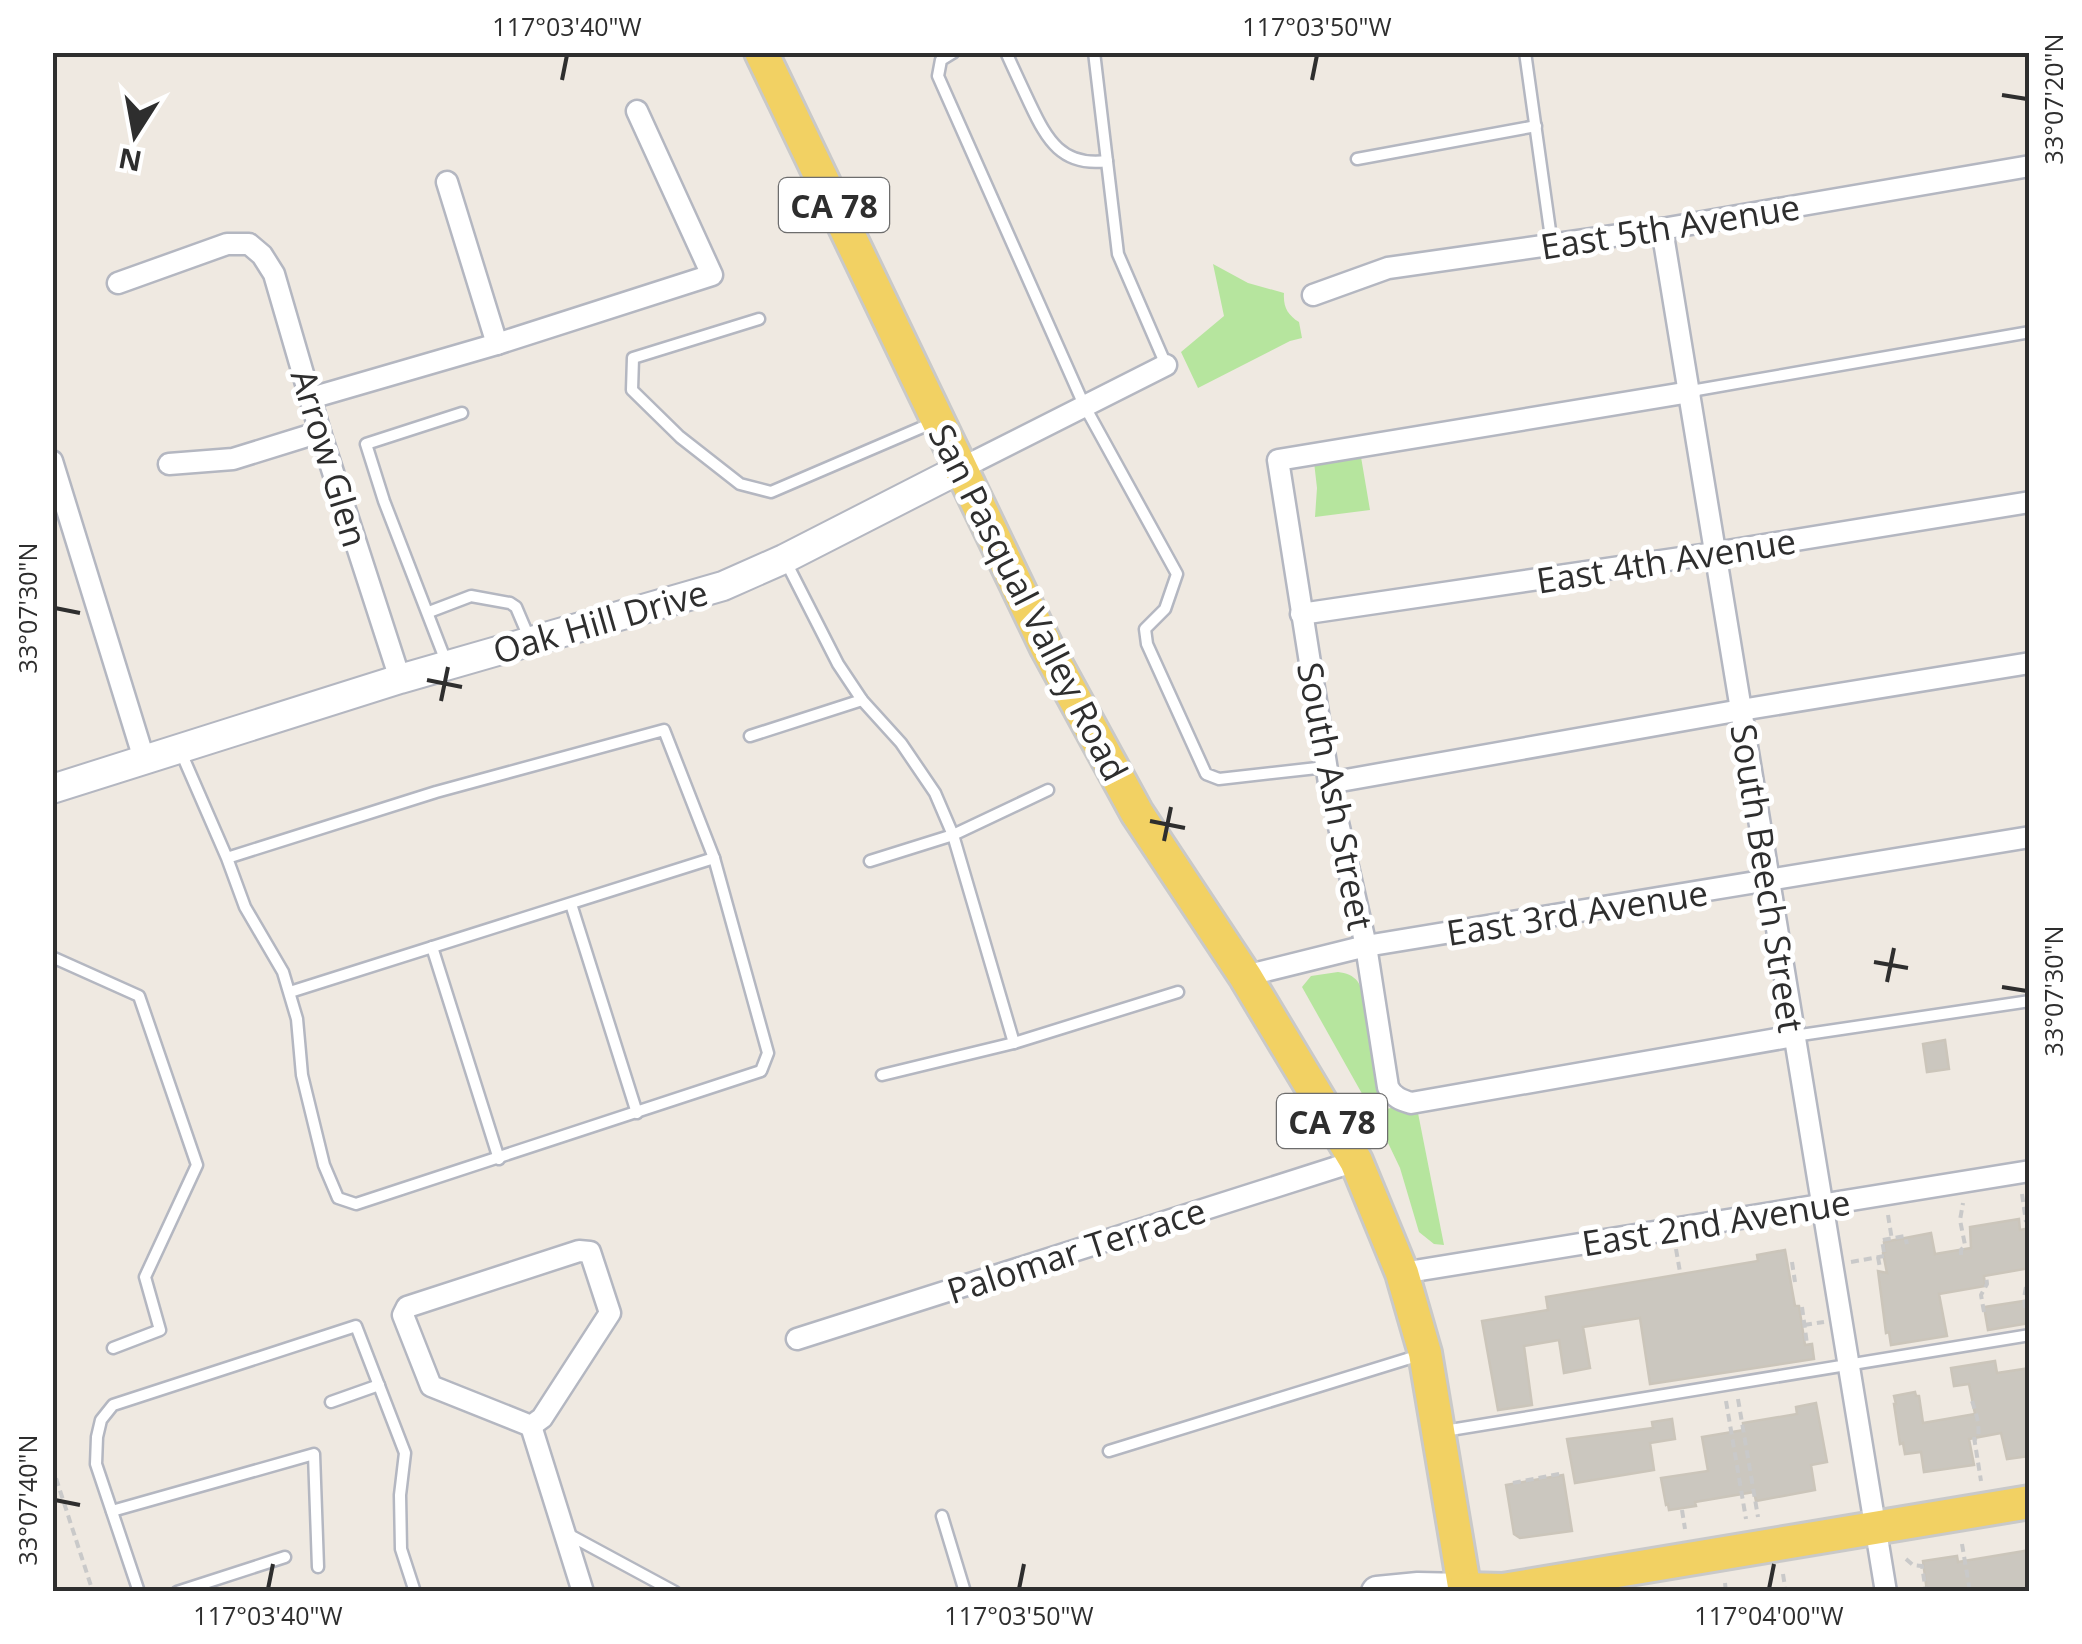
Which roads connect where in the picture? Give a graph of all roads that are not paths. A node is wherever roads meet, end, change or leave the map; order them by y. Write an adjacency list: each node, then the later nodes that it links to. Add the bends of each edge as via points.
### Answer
1 (761, 52): 24 (main road, San Pasqual Valley Road / CA 78)
2 (954, 52): 22 (lane, via 941,60 938,76)
3 (1006, 52): 9 (lane, via 1046,136 1064,155)
4 (1094, 52): 9 (lane)
5 (1526, 52): 7 (lane)
6 (637, 111): 18 (street, via 712,275)
7 (1536, 126): 8 (lane); 13 (lane)
8 (1356, 159)
9 (1107, 161): 19 (lane, via 1118,254)
10 (2030, 166): 12 (street, East 5th Avenue)
11 (446, 182): 18 (street)
12 (1662, 228): 13 (street, East 5th Avenue); 20 (street, South Beech Street)
13 (1552, 246): 15 (street, East 5th Avenue, via 1388,268)
14 (118, 283): 21 (street, Arrow Glen, via 228,244 250,244 274,274)
15 (1314, 295)
16 (759, 319): 24 (lane, via 633,358 632,390 740,484 771,492)
17 (2030, 332): 20 (lane)
18 (497, 344): 21 (street)
19 (1166, 364): 22 (street)
20 (1690, 392): 30 (street, South Beech Street); 33 (street, South Ash Street, via 1278,460)
21 (310, 398): 25 (street, Arrow Glen)
22 (1084, 405): 28 (street); 43 (lane, via 1176,574 1165,609 1145,629 1146,644 1206,774)
23 (462, 413): 32 (lane, via 366,444)
24 (937, 420): 28 (main road, San Pasqual Valley Road / CA 78)
25 (320, 432): 27 (street, via 233,459); 37 (street, Arrow Glen)
26 (52, 461): 42 (street)
27 (168, 464)
28 (960, 469): 31 (street, Oak Hill Drive); 56 (main road, San Pasqual Valley Road / CA 78, via 1136,814)
29 (2030, 502): 30 (street, East 4th Avenue)
30 (1715, 554): 33 (street, East 4th Avenue); 39 (street, South Beech Street)
31 (784, 559): 34 (street, Oak Hill Drive, via 723,586); 38 (lane)
32 (429, 612): 34 (lane, via 472,596 510,603); 36 (lane)
33 (1301, 614): 43 (street, South Ash Street)
34 (530, 641): 36 (street, Oak Hill Drive)
35 (2030, 664): 39 (street)
36 (447, 665): 37 (street, Oak Hill Drive)
37 (400, 679): 41 (street, Oak Hill Drive)
38 (862, 700): 40 (lane); 46 (lane, via 935,792)
39 (1741, 710): 43 (street); 51 (street, South Beech Street)
40 (750, 736)
41 (178, 747): 42 (street, Oak Hill Drive); 48 (lane)
42 (144, 759): 44 (street, Oak Hill Drive)
43 (1327, 775): 53 (street, South Ash Street)
44 (52, 788)
45 (1048, 790): 46 (lane)
46 (953, 835): 50 (lane); 61 (lane)
47 (2030, 837): 51 (street, East 3rd Avenue)
48 (227, 858): 49 (lane, via 664,730); 57 (lane, via 244,907)
49 (714, 858): 52 (lane); 63 (lane, via 768,1053 761,1071)
50 (870, 861)
51 (1769, 880): 53 (street, East 3rd Avenue); 60 (street, South Beech Street)
52 (571, 904): 54 (lane); 63 (lane)
53 (1366, 946): 56 (street, East 3rd Avenue); 60 (street, South Ash Street, via 1388,1087 1412,1103)
54 (432, 947): 57 (lane); 64 (lane)
55 (52, 956): 71 (lane, via 139,996 198,1164 145,1277 160,1330)
56 (1245, 976): 65 (main road, San Pasqual Valley Road / CA 78)
57 (290, 992): 64 (lane, via 302,1075 338,1198 356,1204)
58 (1178, 992): 61 (lane)
59 (2030, 1001): 60 (lane)
60 (1794, 1036): 67 (street, South Beech Street)
61 (1014, 1043): 62 (lane)
62 (882, 1075)
63 (637, 1113): 64 (lane)
64 (498, 1158)
65 (1356, 1161): 68 (main road, San Pasqual Valley Road / CA 78); 70 (street, Palomar Terrace)
66 (2025, 1180): 67 (street, East 2nd Avenue)
67 (1824, 1204): 68 (street, East 2nd Avenue); 73 (street, South Beech Street)
68 (1402, 1273): 72 (main road, San Pasqual Valley Road / CA 78)
69 (2030, 1335): 73 (lane)
70 (796, 1339)
71 (113, 1348)
72 (1426, 1354): 77 (main road, San Pasqual Valley Road / CA 78); 78 (lane)
73 (1850, 1365): 77 (lane); 82 (street, South Beech Street)
74 (378, 1385): 75 (lane); 80 (lane, via 356,1326 112,1405 96,1438 96,1464); 89 (lane, via 405,1453 401,1549)
75 (331, 1402)
76 (531, 1426): 76 (street, via 610,1314 590,1252 407,1307 402,1315 430,1386); 83 (street)
77 (1438, 1432): 86 (main road, San Pasqual Valley Road / CA 78)
78 (1109, 1452)
79 (2030, 1502): 82 (main road)
80 (112, 1511): 85 (lane, via 314,1454); 87 (lane)
81 (942, 1516): 92 (lane)
82 (1876, 1528): 86 (main road, via 1503,1590); 94 (street, South Beech Street)
83 (564, 1531): 90 (street); 91 (lane)
84 (286, 1557): 88 (lane)
85 (318, 1567)
86 (1465, 1590): 93 (main road)
87 (139, 1592)
88 (177, 1592)
89 (415, 1592)
90 (584, 1592)
91 (675, 1592)
92 (965, 1592)
93 (1377, 1592)
94 (1886, 1592)

